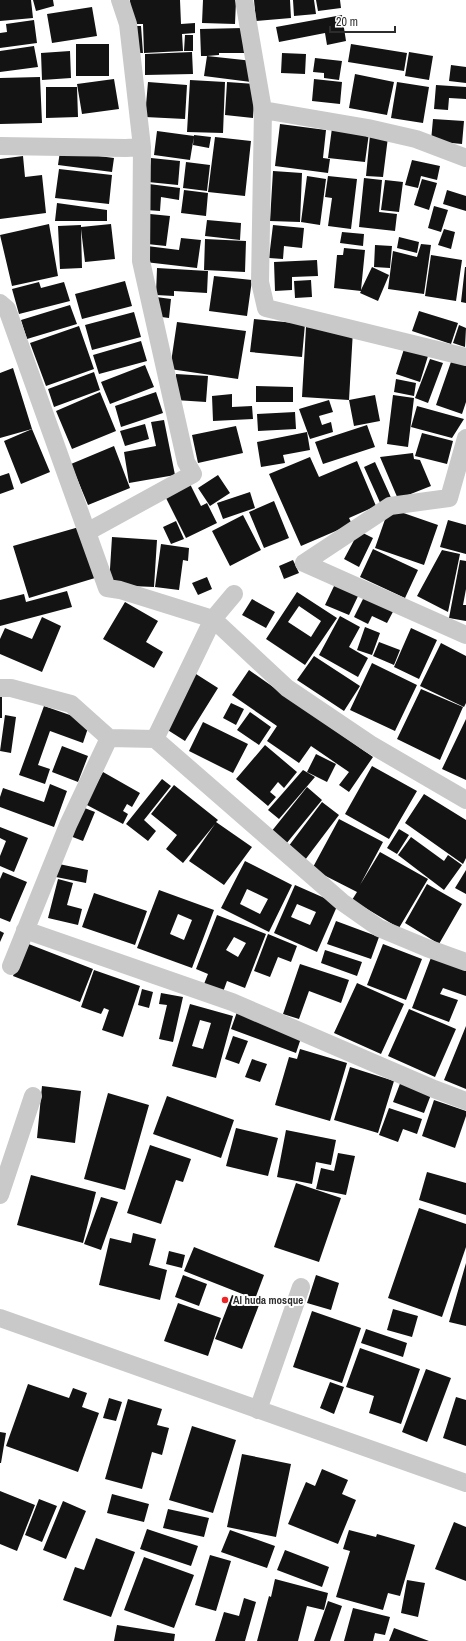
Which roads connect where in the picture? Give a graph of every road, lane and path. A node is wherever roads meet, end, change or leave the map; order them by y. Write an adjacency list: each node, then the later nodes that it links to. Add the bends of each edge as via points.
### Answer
1 (120, 0): 5 (street, via 128,24)
2 (244, 0): 3 (street)
3 (263, 110): 6 (street, via 416,139); 8 (street, via 260,282 266,308)
4 (0, 146): 5 (street)
5 (142, 147): 10 (street, via 141,261 186,462 193,474)
6 (466, 158)
7 (0, 303): 10 (street, via 7,309)
8 (466, 357)
9 (466, 438): 13 (street, via 449,498 390,506 304,563)
10 (87, 532): 12 (street, via 107,588)
11 (234, 594): 12 (street)
12 (213, 619): 16 (street); 17 (street, via 287,688 370,744)
13 (466, 635)
14 (0, 688): 15 (street, via 11,688 71,704)
15 (108, 738): 16 (street); 18 (street, via 68,825)
16 (155, 739): 19 (street, via 342,902 379,928)
17 (466, 800)
18 (25, 930): 20 (street); 22 (street, via 232,1002)
19 (466, 962)
20 (11, 966)
21 (33, 1096): 23 (street)
22 (466, 1101)
23 (0, 1195)
24 (301, 1287): 26 (street)
25 (0, 1319): 26 (street)
26 (258, 1410): 27 (street)
27 (466, 1483)

